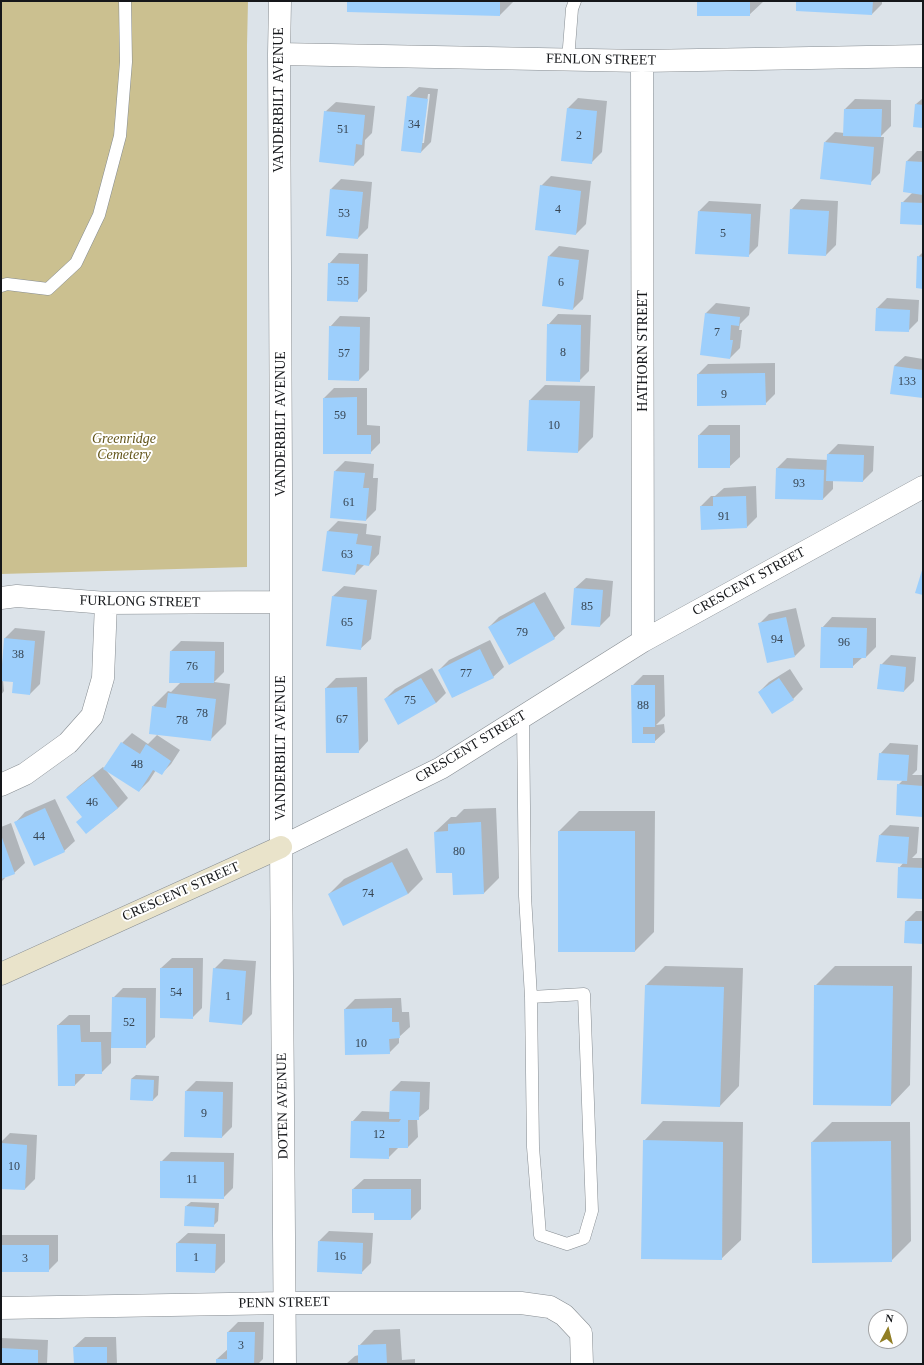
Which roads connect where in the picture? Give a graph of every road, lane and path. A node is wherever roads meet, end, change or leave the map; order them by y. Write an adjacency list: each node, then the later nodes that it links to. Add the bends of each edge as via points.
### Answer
1 (125, 1): 8 (lane, via 126,62 120,136 99,215 76,263 48,289 8,284)
2 (280, 1): 4 (street, VANDERBILT AVENUE)
3 (575, 1): 6 (lane, via 572,9)
4 (278, 54): 6 (street, FENLON STREET); 11 (street, VANDERBILT AVENUE)
5 (923, 56): 7 (street, FENLON STREET)
6 (568, 60): 7 (street, FENLON STREET)
7 (642, 61): 13 (street, HATHORN STREET)
8 (1, 286)
9 (923, 487): 13 (street, CRESCENT STREET)
10 (1, 598): 12 (street, FURLONG STREET, via 17,596)
11 (280, 602): 12 (street, FURLONG STREET); 16 (street, VANDERBILT AVENUE)
12 (106, 604): 15 (street, via 103,678 92,716 68,743 25,774)
13 (643, 641): 14 (street, CRESCENT STREET)
14 (522, 717): 16 (street, CRESCENT STREET, via 441,768); 18 (lane, via 525,896)
15 (1, 785)
16 (281, 847): 17 (street, CRESCENT STREET); 19 (street, DOTEN AVENUE)
17 (1, 974)
18 (531, 997): 18 (lane, via 533,1147 540,1235 567,1244 584,1238 592,1211 584,994)
19 (285, 1303): 20 (street, PENN STREET); 21 (street, DOTEN AVENUE); 22 (street, PENN STREET, via 521,1303 550,1307 564,1316 581,1333)
20 (1, 1308)
21 (285, 1364)
22 (582, 1364)

